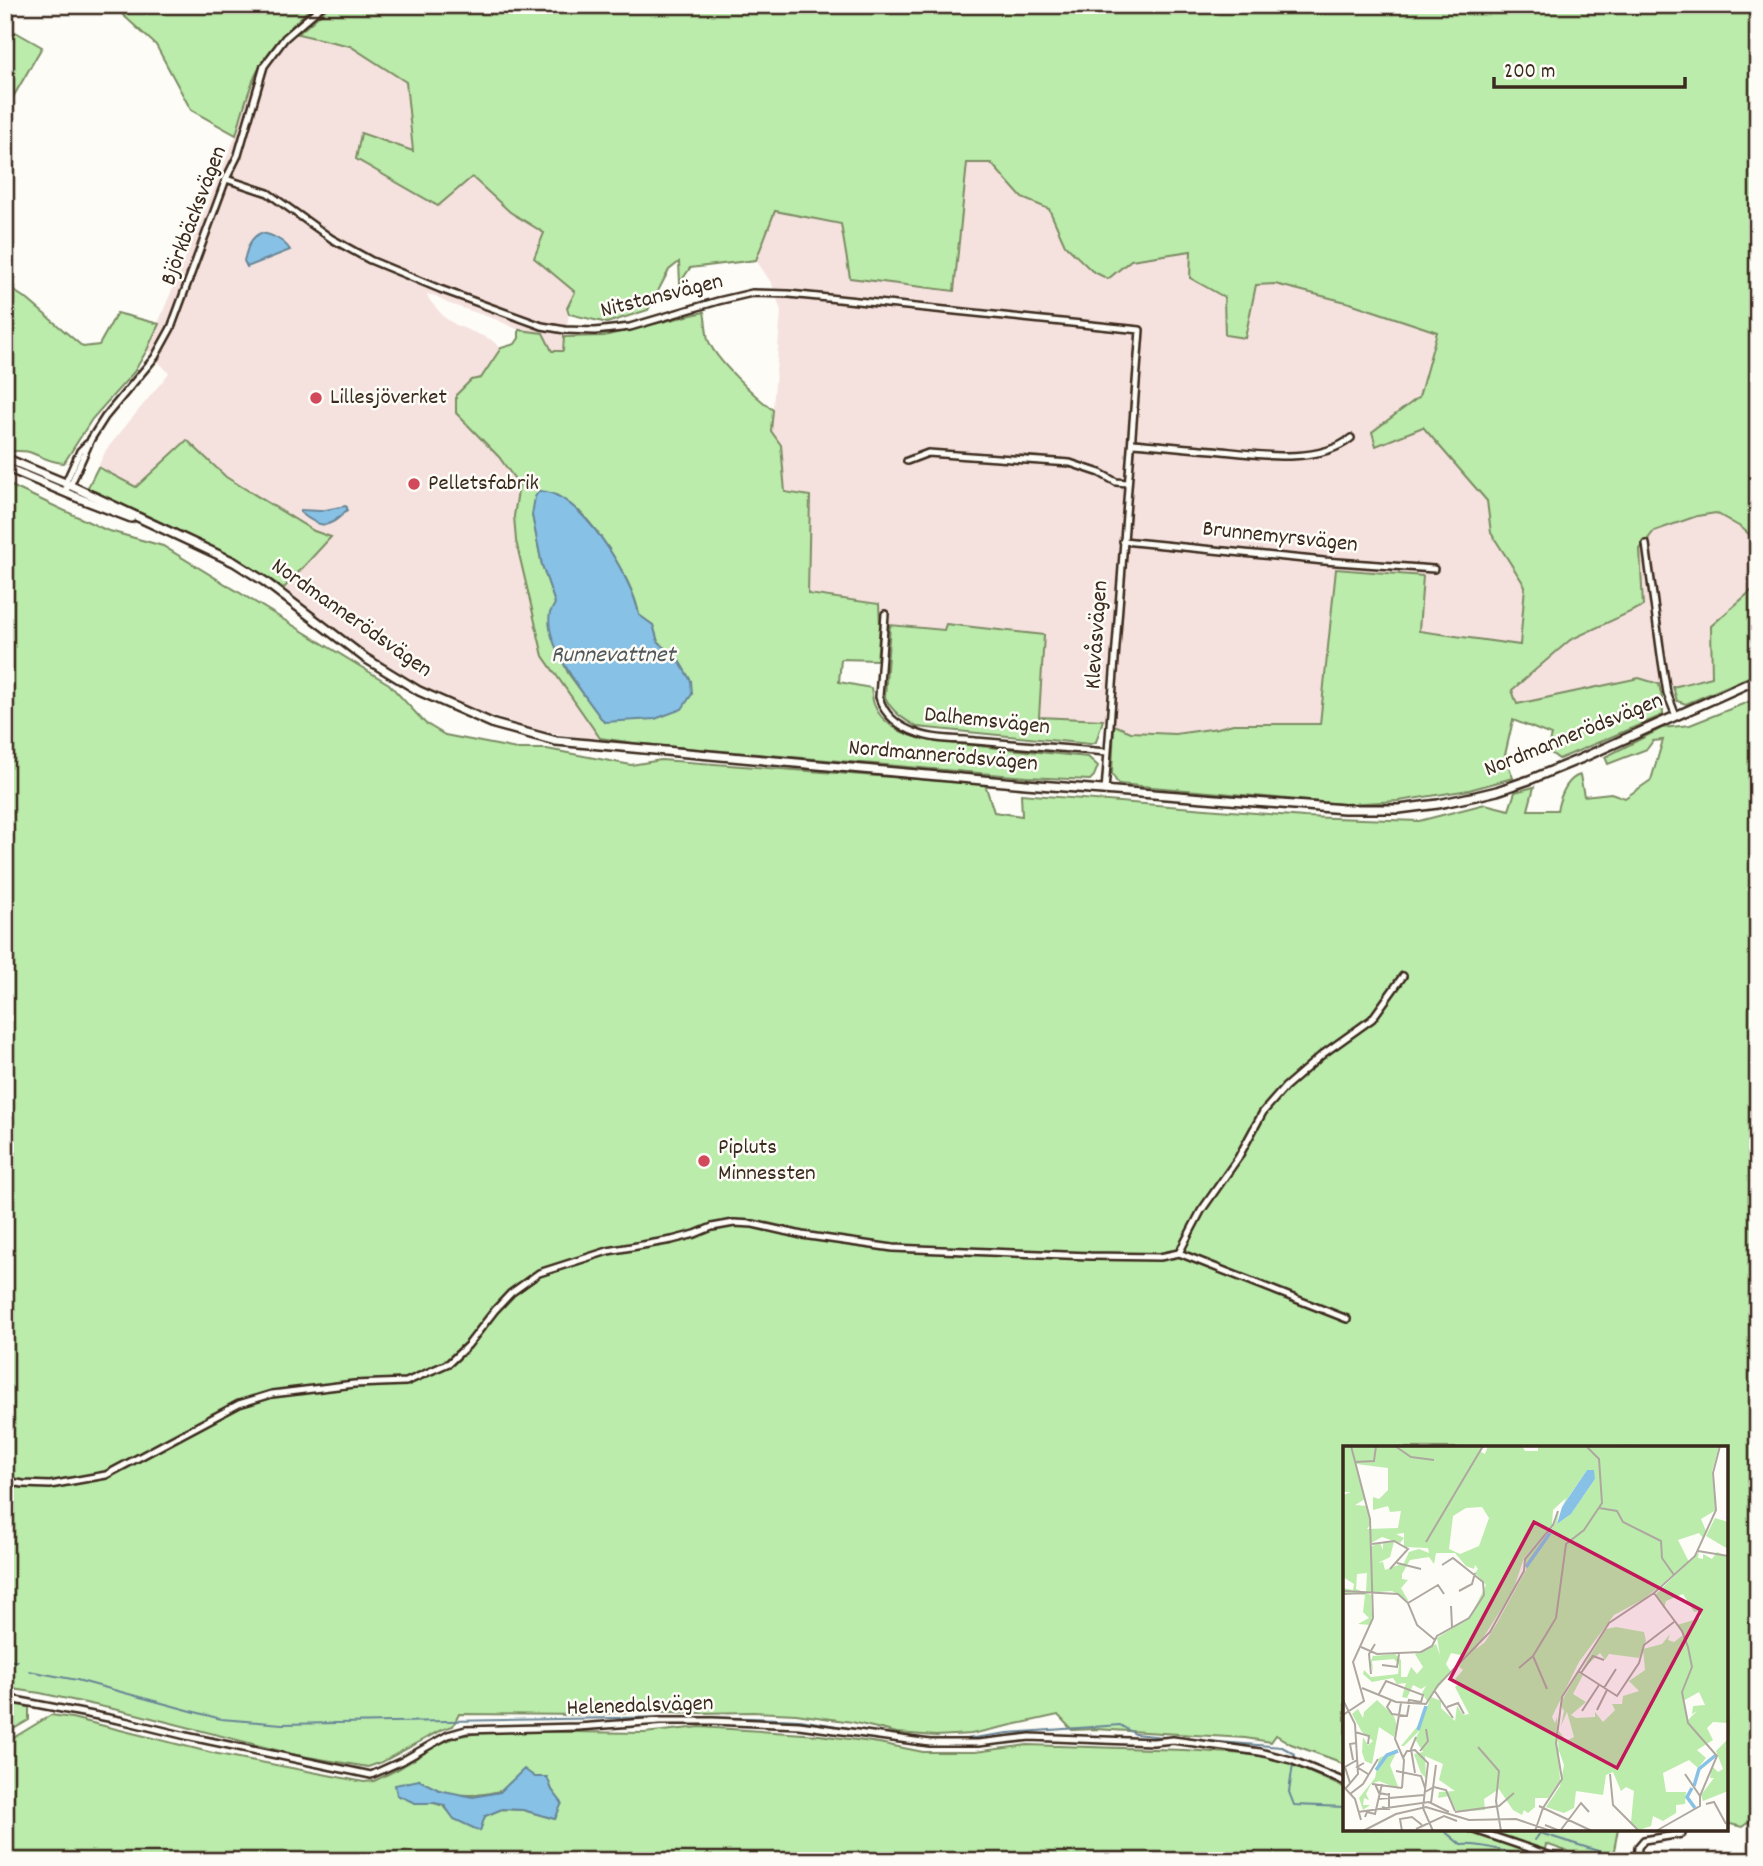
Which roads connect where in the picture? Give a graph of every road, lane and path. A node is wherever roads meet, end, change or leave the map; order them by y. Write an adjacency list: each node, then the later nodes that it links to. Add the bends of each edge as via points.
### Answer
1 (323, 5): 2 (street, Björkbäcksvägen, via 285,38 264,66 238,155)
2 (226, 179): 3 (street, Nitstansvägen, via 268,193 370,260 530,322 565,330 631,327 752,293); 10 (street, Björkbäcksvägen, via 171,328 155,357 80,451)
3 (1140, 330): 5 (street, Klevåsvägen)
4 (1351, 438): 5 (street, via 1317,453 1284,456)
5 (1132, 443): 9 (street, Klevåsvägen)
6 (5, 458): 10 (main road, Nordmannerödsvägen)
7 (907, 461): 9 (street, via 928,453 1070,463)
8 (5, 467): 10 (main road, Nordmannerödsvägen)
9 (1127, 483): 11 (street, Klevåsvägen)
10 (66, 487): 18 (main road, Nordmannerödsvägen, via 234,562 365,658 419,691 534,736 641,750)
11 (1123, 541): 13 (street, Brunnemyrsvägen); 17 (street, Klevåsvägen)
12 (1646, 544): 16 (street, via 1667,693)
13 (1434, 569)
14 (886, 614): 17 (street, Dalhemsvägen, via 879,697 882,708 903,727 919,735)
15 (1758, 679): 16 (main road, Nordmannerödsvägen)
16 (1676, 716): 18 (main road, Nordmannerödsvägen, via 1529,780 1425,806 1344,809)
17 (1107, 752): 18 (street, Klevåsvägen)
18 (1105, 790)
19 (1403, 976): 20 (street, via 1372,1019 1323,1054 1263,1112)
20 (1179, 1253): 21 (street); 22 (street, via 1090,1256 893,1248 753,1224 712,1227 672,1240 608,1251 539,1273 511,1293 449,1363 406,1382 272,1394 239,1404 106,1475 50,1485)
21 (1347, 1319)
22 (5, 1481)
23 (5, 1698): 24 (street, Helenedalsvägen, via 371,1775 466,1730 660,1721 799,1725 930,1743 1030,1737 1173,1741 1260,1752)
24 (1343, 1781)
25 (1478, 1831): 27 (street)
26 (1682, 1834): 28 (street, via 1644,1840)
27 (1566, 1861)
28 (1637, 1861)

